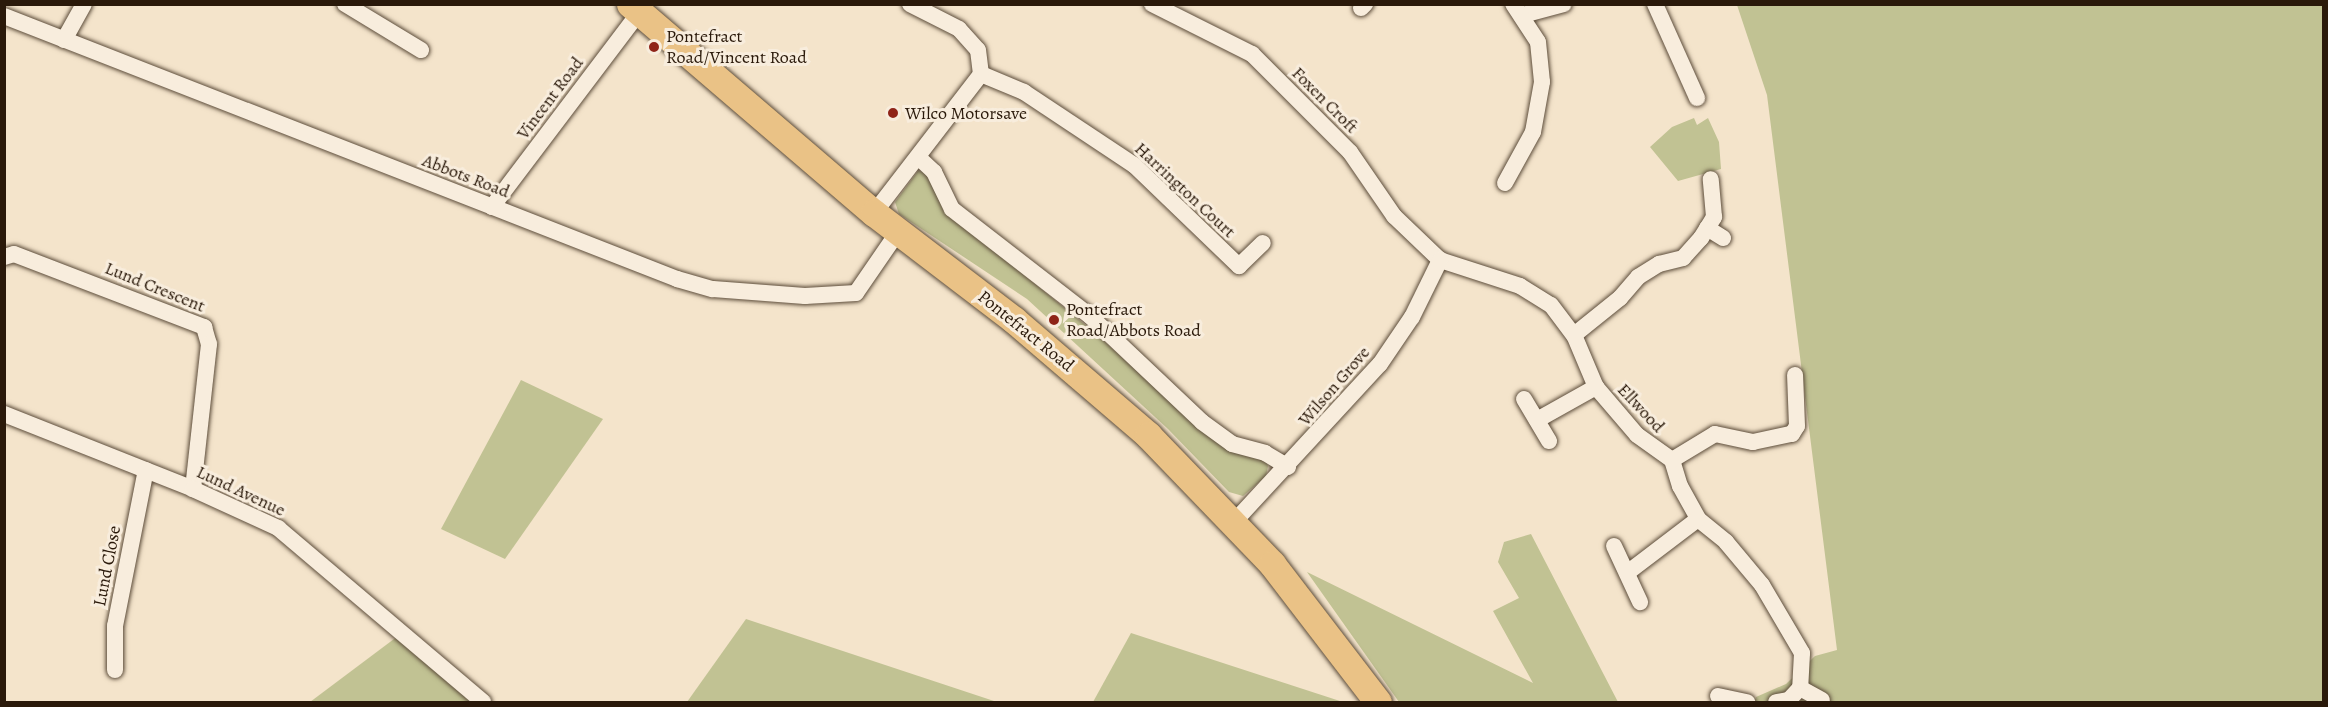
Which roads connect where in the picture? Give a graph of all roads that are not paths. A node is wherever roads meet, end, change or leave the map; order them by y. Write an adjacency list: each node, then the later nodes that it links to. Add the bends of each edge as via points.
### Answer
1 (84, 4): 10 (street)
2 (345, 4): 11 (street)
3 (910, 4): 12 (street, via 959,29 978,50)
4 (1152, 4): 24 (street, Foxen Croft, via 1252,54 1350,152 1394,216)
5 (1564, 4): 8 (street)
6 (1655, 4): 13 (street)
7 (638, 7): 17 (street, Vincent Road); 18 (highway, Pontefract Road)
8 (1518, 10): 16 (street, via 1538,42 1542,82 1533,132)
9 (4, 16): 10 (street, Abbots Road)
10 (64, 40): 17 (street, Abbots Road)
11 (421, 50)
12 (981, 74): 14 (street); 22 (street, Harrington Court, via 1024,92 1134,165 1239,266)
13 (1697, 98)
14 (918, 157): 18 (street); 33 (street, via 934,172 952,209 1090,316 1202,422 1232,444 1265,453)
15 (1711, 179): 19 (street, via 1714,217)
16 (1506, 183)
17 (492, 207): 20 (street, Abbots Road, via 677,279 749,294 856,293)
18 (874, 213): 20 (highway, Pontefract Road)
19 (1707, 228): 21 (street); 25 (street, via 1683,258 1659,264 1638,277 1620,298)
20 (898, 232): 37 (highway, Pontefract Road, via 1103,394)
21 (1723, 238)
22 (1263, 243)
23 (4, 257): 35 (street, Lund Crescent, via 14,254 204,327 209,344)
24 (1440, 260): 25 (street, Ellwood, via 1520,286 1551,305); 33 (street, Wilson Grove, via 1412,317 1380,364)
25 (1574, 334): 27 (street, Ellwood)
26 (1795, 375): 32 (street, via 1797,426 1792,434 1753,442 1715,434)
27 (1596, 387): 30 (street); 32 (street, Ellwood, via 1637,435)
28 (1524, 399): 30 (street)
29 (5, 415): 34 (street, Lund Avenue)
30 (1538, 420): 31 (street)
31 (1549, 441)
32 (1672, 460): 36 (street, via 1680,486)
33 (1288, 467): 37 (street, Wilson Grove)
34 (146, 470): 35 (street, Lund Avenue); 41 (street, Lund Close, via 115,626)
35 (193, 489): 45 (street, Lund Avenue, via 278,528)
36 (1698, 519): 39 (street); 42 (street, via 1726,542 1762,585 1802,653)
37 (1234, 522): 46 (highway, Pontefract Road, via 1303,601)
38 (1614, 546): 39 (street)
39 (1627, 573): 40 (street)
40 (1640, 602)
41 (115, 670)
42 (1800, 688): 44 (street); 48 (street, via 1789,700)
43 (1718, 696): 47 (street)
44 (1822, 700)
45 (483, 702)
46 (1378, 702)
47 (1747, 702)
48 (1776, 702)

